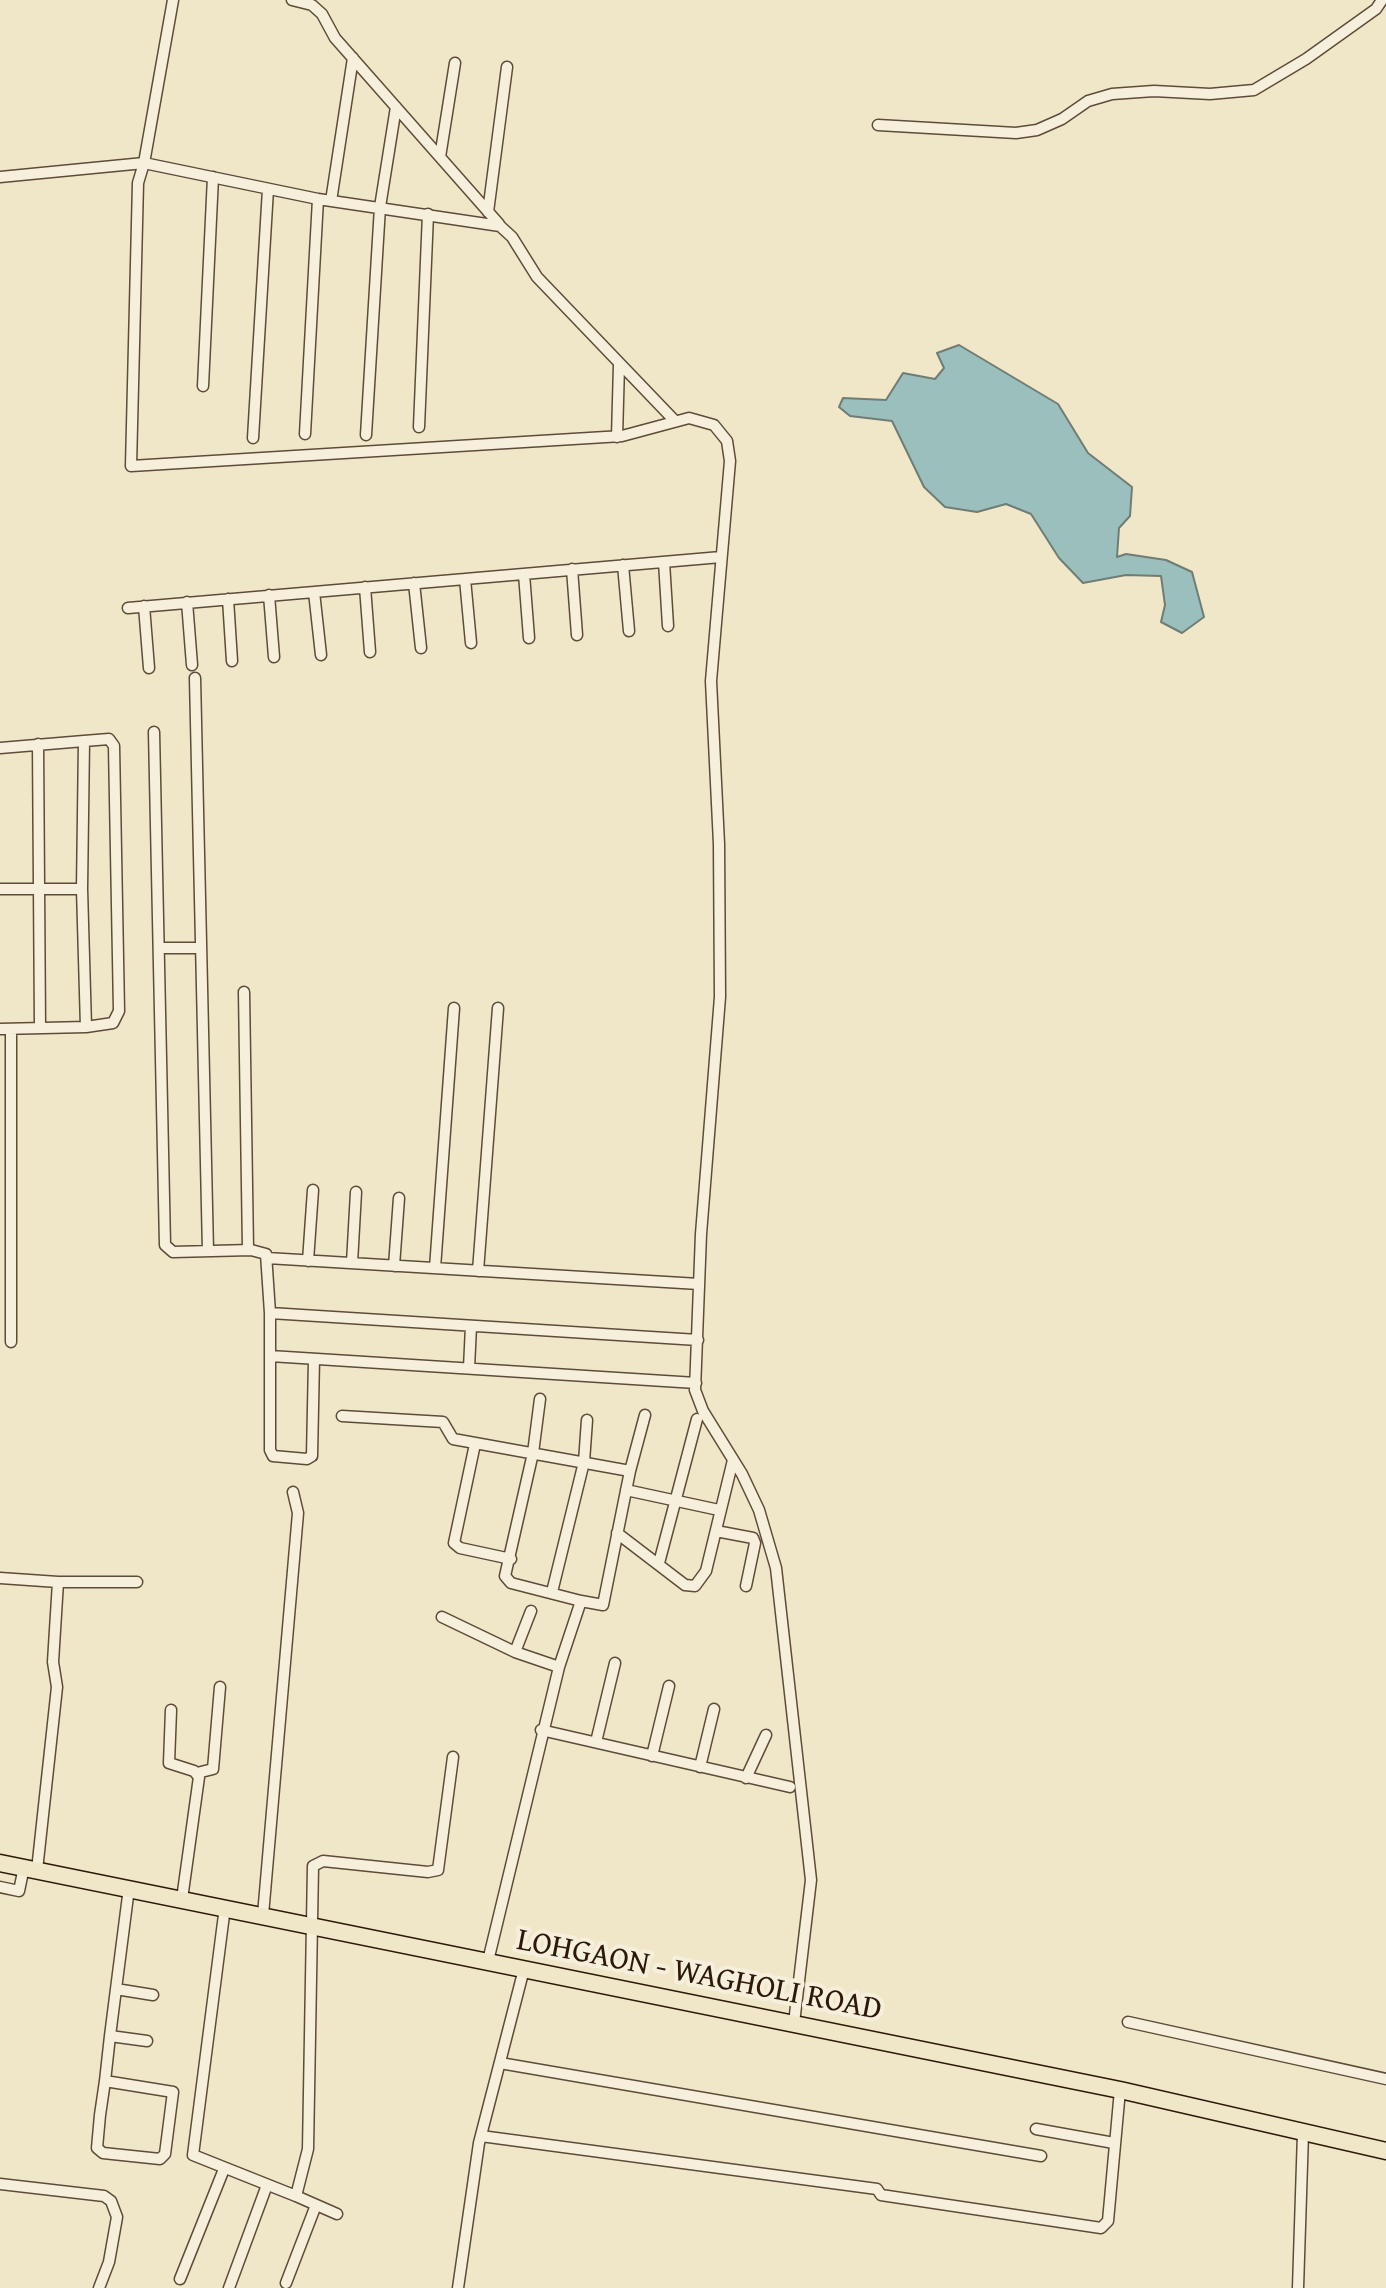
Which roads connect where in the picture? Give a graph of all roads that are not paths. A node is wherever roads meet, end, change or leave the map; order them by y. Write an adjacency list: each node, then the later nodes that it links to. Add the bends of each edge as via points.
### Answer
1 (173, 0): 10 (street)
2 (292, 0): 4 (street, via 322,14)
3 (1382, 0): 8 (street, via 1306,59 1254,90 1112,94 1088,101 1037,130 1016,133)
4 (353, 58): 7 (street); 15 (street)
5 (455, 63): 9 (street)
6 (507, 67): 17 (street)
7 (396, 107): 9 (street); 16 (street)
8 (878, 125)
9 (440, 157): 17 (street)
10 (144, 163): 11 (street); 12 (street); 26 (street, via 138,183 131,466)
11 (0, 177)
12 (213, 177): 13 (street); 21 (street)
13 (268, 189): 14 (street); 27 (street)
14 (318, 199): 15 (street); 24 (street)
15 (331, 201): 16 (street)
16 (380, 207): 18 (street); 25 (street)
17 (488, 212): 19 (street)
18 (428, 214): 19 (street); 23 (street)
19 (500, 226): 20 (street, via 537,277)
20 (619, 365): 22 (street); 26 (street)
21 (203, 386)
22 (674, 420): 26 (street); 28 (street, via 702,420 727,441 730,461)
23 (419, 427)
24 (305, 434)
25 (366, 435)
26 (617, 437)
27 (253, 438)
28 (721, 557): 29 (street); 82 (street, via 711,681 720,997)
29 (664, 562): 30 (street); 42 (street)
30 (623, 565): 31 (street); 43 (street)
31 (572, 569): 32 (street); 44 (street)
32 (524, 574): 33 (street); 45 (street)
33 (465, 579): 34 (street); 46 (street)
34 (414, 583): 35 (street); 47 (street)
35 (365, 587): 36 (street); 48 (street)
36 (314, 592): 37 (street); 49 (street)
37 (269, 595): 38 (street); 50 (street)
38 (228, 599): 39 (street); 51 (street)
39 (187, 602): 40 (street); 52 (street)
40 (144, 606): 41 (street); 53 (street)
41 (128, 608)
42 (668, 626)
43 (629, 631)
44 (577, 635)
45 (529, 638)
46 (471, 643)
47 (421, 648)
48 (370, 652)
49 (321, 655)
50 (274, 657)
51 (232, 661)
52 (192, 665)
53 (149, 668)
54 (195, 678): 63 (street)
55 (154, 732): 62 (street)
56 (84, 741): 57 (street); 61 (street); 68 (street, via 109,739 114,746 119,1011 113,1023)
57 (38, 744): 58 (street); 60 (street)
58 (0, 748)
59 (0, 889): 60 (street)
60 (39, 889): 61 (street); 69 (street)
61 (82, 889): 68 (street)
62 (159, 948): 63 (street); 75 (street, via 165,1245 173,1252)
63 (201, 948): 75 (street)
64 (244, 992): 74 (street)
65 (454, 1008): 80 (street)
66 (498, 1008): 81 (street)
67 (0, 1022): 70 (street)
68 (86, 1027): 69 (street)
69 (40, 1028): 70 (street)
70 (4, 1029): 86 (street)
71 (313, 1190): 77 (street)
72 (356, 1192): 78 (street)
73 (399, 1198): 79 (street)
74 (248, 1250): 75 (street); 76 (street, via 263,1251)
75 (208, 1251)
76 (267, 1258): 77 (street); 83 (street)
77 (308, 1261): 78 (street)
78 (352, 1263): 79 (street)
79 (394, 1266): 80 (street)
80 (435, 1268): 81 (street)
81 (478, 1271): 82 (street)
82 (699, 1284): 85 (street)
83 (270, 1313): 84 (street); 87 (street)
84 (471, 1326): 85 (street); 89 (street)
85 (698, 1340): 90 (street)
86 (11, 1342)
87 (270, 1356): 88 (street); 88 (street, via 270,1453 307,1459 314,1450)
88 (314, 1359): 89 (street)
89 (469, 1368): 90 (street)
90 (696, 1383): 98 (street, via 703,1411)
91 (540, 1399): 97 (street)
92 (645, 1415): 100 (street)
93 (342, 1416): 96 (street, via 443,1422 450,1437)
94 (697, 1419): 103 (street)
95 (587, 1420): 99 (street)
96 (475, 1444): 97 (street); 107 (street, via 454,1543)
97 (533, 1453): 99 (street); 107 (street)
98 (733, 1460): 104 (street); 146 (street, via 759,1510 776,1568 806,1835 810,1898)
99 (584, 1462): 100 (street); 113 (street)
100 (630, 1471): 101 (street)
101 (626, 1490): 103 (street); 106 (street)
102 (293, 1492): 139 (street, via 298,1513)
103 (675, 1501): 104 (street); 108 (street)
104 (719, 1510): 105 (street)
105 (716, 1531): 108 (street, via 706,1571 695,1586 685,1585); 112 (street, via 753,1538)
106 (617, 1533): 108 (street); 114 (street, via 603,1605)
107 (511, 1559): 113 (street, via 506,1580)
108 (659, 1563)
109 (0, 1578): 110 (street)
110 (58, 1582): 111 (street); 134 (street, via 53,1662 57,1687)
111 (137, 1582)
112 (746, 1586)
113 (552, 1592): 114 (street)
114 (581, 1601): 119 (street)
115 (531, 1611): 117 (street)
116 (442, 1617): 117 (street)
117 (515, 1652): 119 (street)
118 (615, 1663): 126 (street)
119 (559, 1667): 124 (street)
120 (669, 1686): 127 (street)
121 (220, 1687): 130 (street, via 213,1769)
122 (714, 1709): 129 (street)
123 (171, 1710): 130 (street, via 169,1763)
124 (541, 1730): 126 (street); 141 (street)
125 (766, 1735): 131 (street)
126 (596, 1742): 127 (street)
127 (652, 1756): 129 (street)
128 (453, 1757): 140 (street, via 438,1870 318,1862 311,1871)
129 (700, 1767): 131 (street)
130 (197, 1773): 137 (street)
131 (746, 1778): 132 (street)
132 (790, 1787)
133 (0, 1863): 134 (main road, LOHGAON - WAGHOLI ROAD)
134 (31, 1869): 135 (street, via 19,1891); 136 (main road, LOHGAON - WAGHOLI ROAD)
135 (0, 1887)
136 (129, 1888): 137 (main road, LOHGAON - WAGHOLI ROAD); 143 (street)
137 (182, 1899): 138 (main road, LOHGAON - WAGHOLI ROAD)
138 (225, 1907): 139 (main road, LOHGAON - WAGHOLI ROAD); 159 (street, via 193,2155)
139 (263, 1915): 140 (main road, LOHGAON - WAGHOLI ROAD)
140 (313, 1925): 141 (main road, LOHGAON - WAGHOLI ROAD); 162 (street, via 308,2149)
141 (488, 1961): 142 (main road, LOHGAON - WAGHOLI ROAD)
142 (524, 1969): 146 (main road, LOHGAON - WAGHOLI ROAD); 149 (street)
143 (116, 1989): 144 (street); 147 (street)
144 (153, 1995)
145 (1128, 2022): 150 (street)
146 (794, 2023): 152 (main road, LOHGAON - WAGHOLI ROAD)
147 (110, 2036): 148 (street); 151 (street)
148 (147, 2041)
149 (500, 2063): 155 (street); 158 (street)
150 (1386, 2079)
151 (105, 2081): 151 (street, via 173,2092 160,2159 99,2151)
152 (1120, 2090): 154 (main road, LOHGAON - WAGHOLI ROAD); 156 (street)
153 (1036, 2129): 156 (street)
154 (1303, 2133): 157 (main road, LOHGAON - WAGHOLI ROAD); 171 (street)
155 (481, 2136): 156 (street, via 877,2189 881,2195 1101,2228 1108,2221); 169 (street)
156 (1114, 2143)
157 (1386, 2151)
158 (1041, 2156)
159 (224, 2169): 161 (street); 165 (street)
160 (0, 2184): 167 (street, via 111,2201 117,2217)
161 (267, 2185): 162 (street); 168 (street)
162 (296, 2196): 163 (street)
163 (316, 2205): 164 (street); 166 (street)
164 (337, 2214)
165 (180, 2279)
166 (286, 2283)
167 (99, 2288)
168 (229, 2288)
169 (458, 2288): 170 (street)
170 (465, 2288)
171 (1298, 2288)

